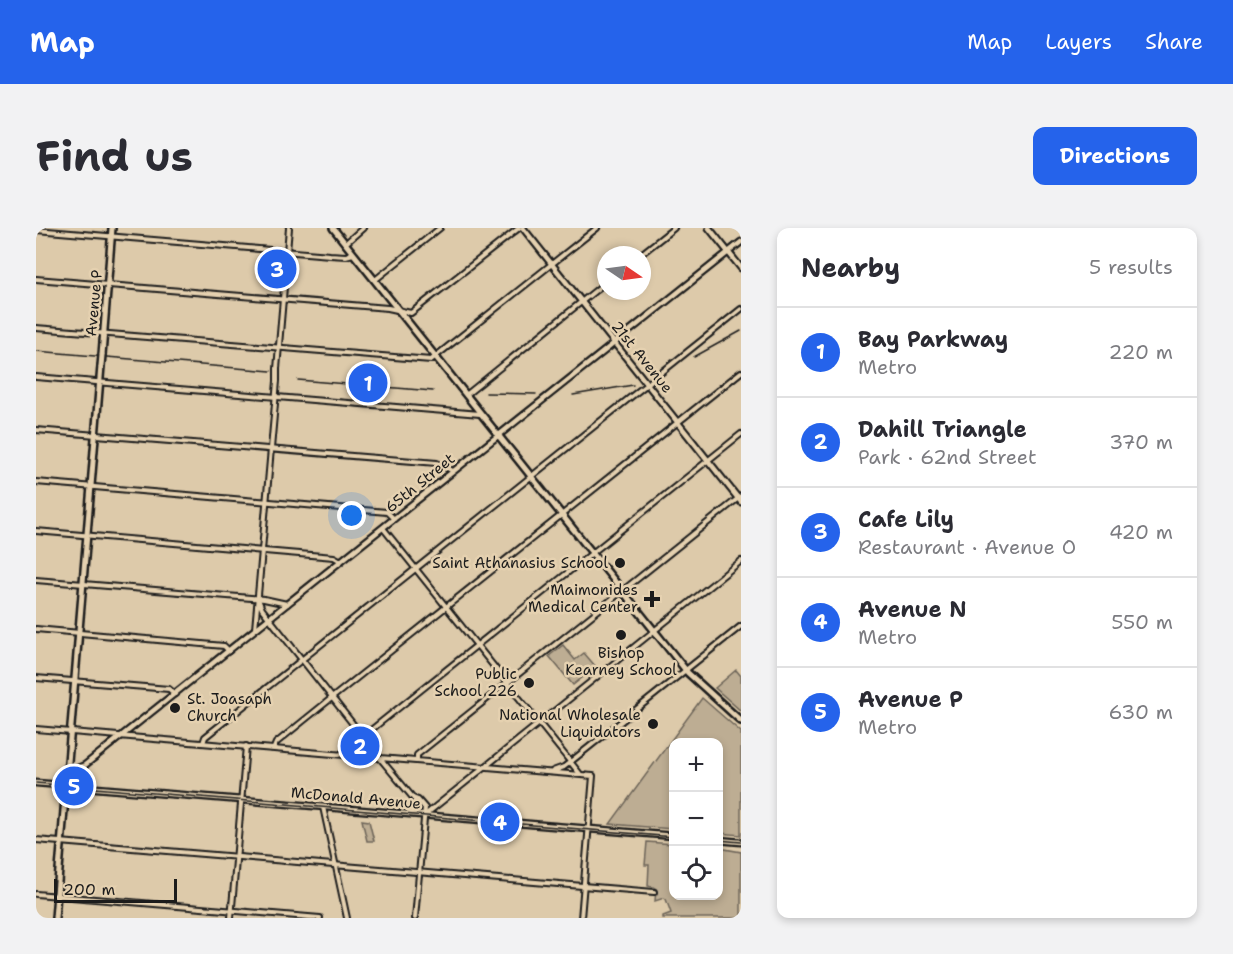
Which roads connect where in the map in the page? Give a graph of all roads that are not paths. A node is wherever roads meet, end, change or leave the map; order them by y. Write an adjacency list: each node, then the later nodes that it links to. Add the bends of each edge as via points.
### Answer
1 (112, 228): 11 (main road, Avenue P)
2 (289, 228): 15 (street)
3 (333, 228): 13 (main road)
4 (363, 228): 13 (street)
5 (440, 228): 21 (street)
6 (521, 228): 18 (main road, 21st Avenue); 27 (street, via 411,313)
7 (597, 228): 18 (street)
8 (674, 228): 14 (street)
9 (709, 228): 16 (main road)
10 (36, 230): 11 (street)
11 (112, 237): 15 (street); 22 (main road, Avenue P)
12 (741, 242): 16 (main road, 65th Street)
13 (345, 243): 17 (main road)
14 (651, 246)
15 (287, 251): 17 (street); 24 (street)
16 (728, 252): 19 (main road); 30 (main road, 65th Street)
17 (354, 253): 21 (main road)
18 (552, 264): 25 (main road, 21st Avenue); 32 (street)
19 (741, 268)
20 (36, 279): 22 (street)
21 (375, 280): 27 (main road)
22 (108, 285): 24 (street); 29 (main road, Avenue P)
23 (597, 290): 25 (street)
24 (283, 300): 27 (street); 31 (street)
25 (582, 302): 30 (main road, 21st Avenue); 37 (street)
26 (741, 309): 36 (street)
27 (400, 311): 32 (main road)
28 (36, 328): 29 (street)
29 (104, 334): 31 (street); 35 (main road, Avenue P, bridge)
30 (615, 343): 36 (main road, 21st Avenue); 44 (main road, 65th Street)
31 (279, 349): 32 (street, via 427,361); 38 (street, bridge)
32 (436, 356): 37 (main road)
33 (741, 372): 40 (street)
34 (36, 377): 35 (street)
35 (99, 382): 38 (street); 43 (main road, Avenue P)
36 (647, 384): 40 (main road, 21st Avenue); 48 (street)
37 (465, 395): 39 (main road)
38 (275, 397): 39 (street); 45 (street)
39 (480, 414): 44 (main road)
40 (678, 422): 46 (main road, 21st Avenue); 53 (street)
41 (36, 430): 43 (street)
42 (741, 434): 46 (street)
43 (95, 435): 45 (street); 50 (main road, Avenue P)
44 (499, 436): 47 (main road, 65th Street); 48 (main road)
45 (271, 449): 47 (street, via 437,463); 52 (street)
46 (708, 460): 51 (main road, 21st Avenue); 59 (street)
47 (453, 471): 54 (main road, 65th Street)
48 (531, 477): 53 (main road); 62 (street)
49 (36, 482): 50 (street)
50 (91, 487): 52 (street); 57 (main road, Avenue P)
51 (740, 499): 65 (street)
52 (266, 502): 54 (street, via 387,512); 58 (street)
53 (562, 514): 59 (main road); 68 (street)
54 (394, 519): 55 (main road, 65th Street)
55 (383, 528): 60 (main road, 65th Street); 62 (street)
56 (36, 531): 57 (street)
57 (87, 536): 58 (street); 64 (main road, Avenue P)
58 (262, 550): 60 (street); 66 (street)
59 (592, 553): 65 (main road); 75 (street)
60 (341, 561): 67 (main road, 65th Street)
61 (741, 561): 73 (street)
62 (416, 569): 68 (street); 77 (street)
63 (36, 580): 64 (street)
64 (82, 584): 66 (street); 74 (main road, Avenue P)
65 (623, 591): 73 (main road); 81 (street)
66 (258, 599): 67 (street); 69 (street); 72 (street)
67 (288, 604): 69 (main road, 65th Street)
68 (447, 607): 75 (street); 83 (street)
69 (269, 619): 72 (main road, 65th Street); 77 (street)
70 (741, 626): 78 (street)
71 (36, 629): 74 (street)
72 (255, 630): 76 (main road, 65th Street)
73 (654, 630): 78 (main road); 85 (street)
74 (79, 633): 76 (street, via 225,645); 80 (main road, Avenue P)
75 (477, 645): 81 (street); 89 (street)
76 (229, 651): 82 (main road, 65th Street)
77 (302, 660): 83 (street); 90 (street)
78 (686, 670): 84 (main road); 96 (street)
79 (36, 678): 80 (street)
80 (74, 681): 82 (street, via 169,689); 87 (main road, Avenue P)
81 (507, 683): 85 (street); 95 (street, via 417,755)
82 (175, 694): 88 (main road, 65th Street)
83 (332, 698): 89 (street); 92 (street)
84 (741, 721)
85 (538, 723): 96 (street); 98 (street)
86 (36, 729): 87 (street)
87 (70, 732): 88 (street); 100 (main road, Avenue P)
88 (122, 735): 90 (street); 97 (main road, 65th Street)
89 (362, 736): 93 (street); 94 (street)
90 (203, 743): 91 (street)
91 (246, 746): 92 (street); 106 (street)
92 (274, 748): 93 (street)
93 (340, 754): 94 (street)
94 (379, 757): 95 (street); 105 (street)
95 (417, 760): 98 (street)
96 (569, 762): 99 (street); 101 (street)
97 (85, 765): 100 (main road, 65th Street); 104 (main road)
98 (484, 766): 99 (street); 109 (street)
99 (549, 772): 101 (street)
100 (67, 773): 103 (main road, Avenue P)
101 (580, 775): 110 (street, via 592,776)
102 (36, 783): 103 (main road, McDonald Avenue)
103 (66, 786): 104 (main road, McDonald Avenue); 115 (main road, Avenue P)
104 (78, 787): 106 (main road, McDonald Avenue)
105 (414, 799): 108 (street, via 415,808); 109 (street, via 425,808)
106 (241, 800): 107 (main road, McDonald Avenue); 116 (street)
107 (323, 807): 108 (main road, McDonald Avenue); 117 (street)
108 (408, 814): 109 (main road, McDonald Avenue)
109 (424, 815): 110 (main road, McDonald Avenue); 118 (street)
110 (588, 829): 111 (main road, McDonald Avenue); 119 (street)
111 (669, 836)
112 (36, 840): 115 (street)
113 (723, 840): 114 (main road)
114 (741, 842)
115 (61, 843): 116 (street); 122 (main road, Avenue P)
116 (237, 857): 117 (street); 123 (street)
117 (336, 865): 118 (street); 127 (street)
118 (419, 872): 119 (street); 128 (street)
119 (584, 886): 120 (street); 129 (street)
120 (654, 892)
121 (36, 894): 122 (street)
122 (57, 896): 123 (street); 124 (main road, Avenue P)
123 (232, 910): 125 (street); 126 (street)
124 (55, 918)
125 (231, 918)
126 (320, 918)
127 (347, 918)
128 (415, 918)
129 (581, 918)

